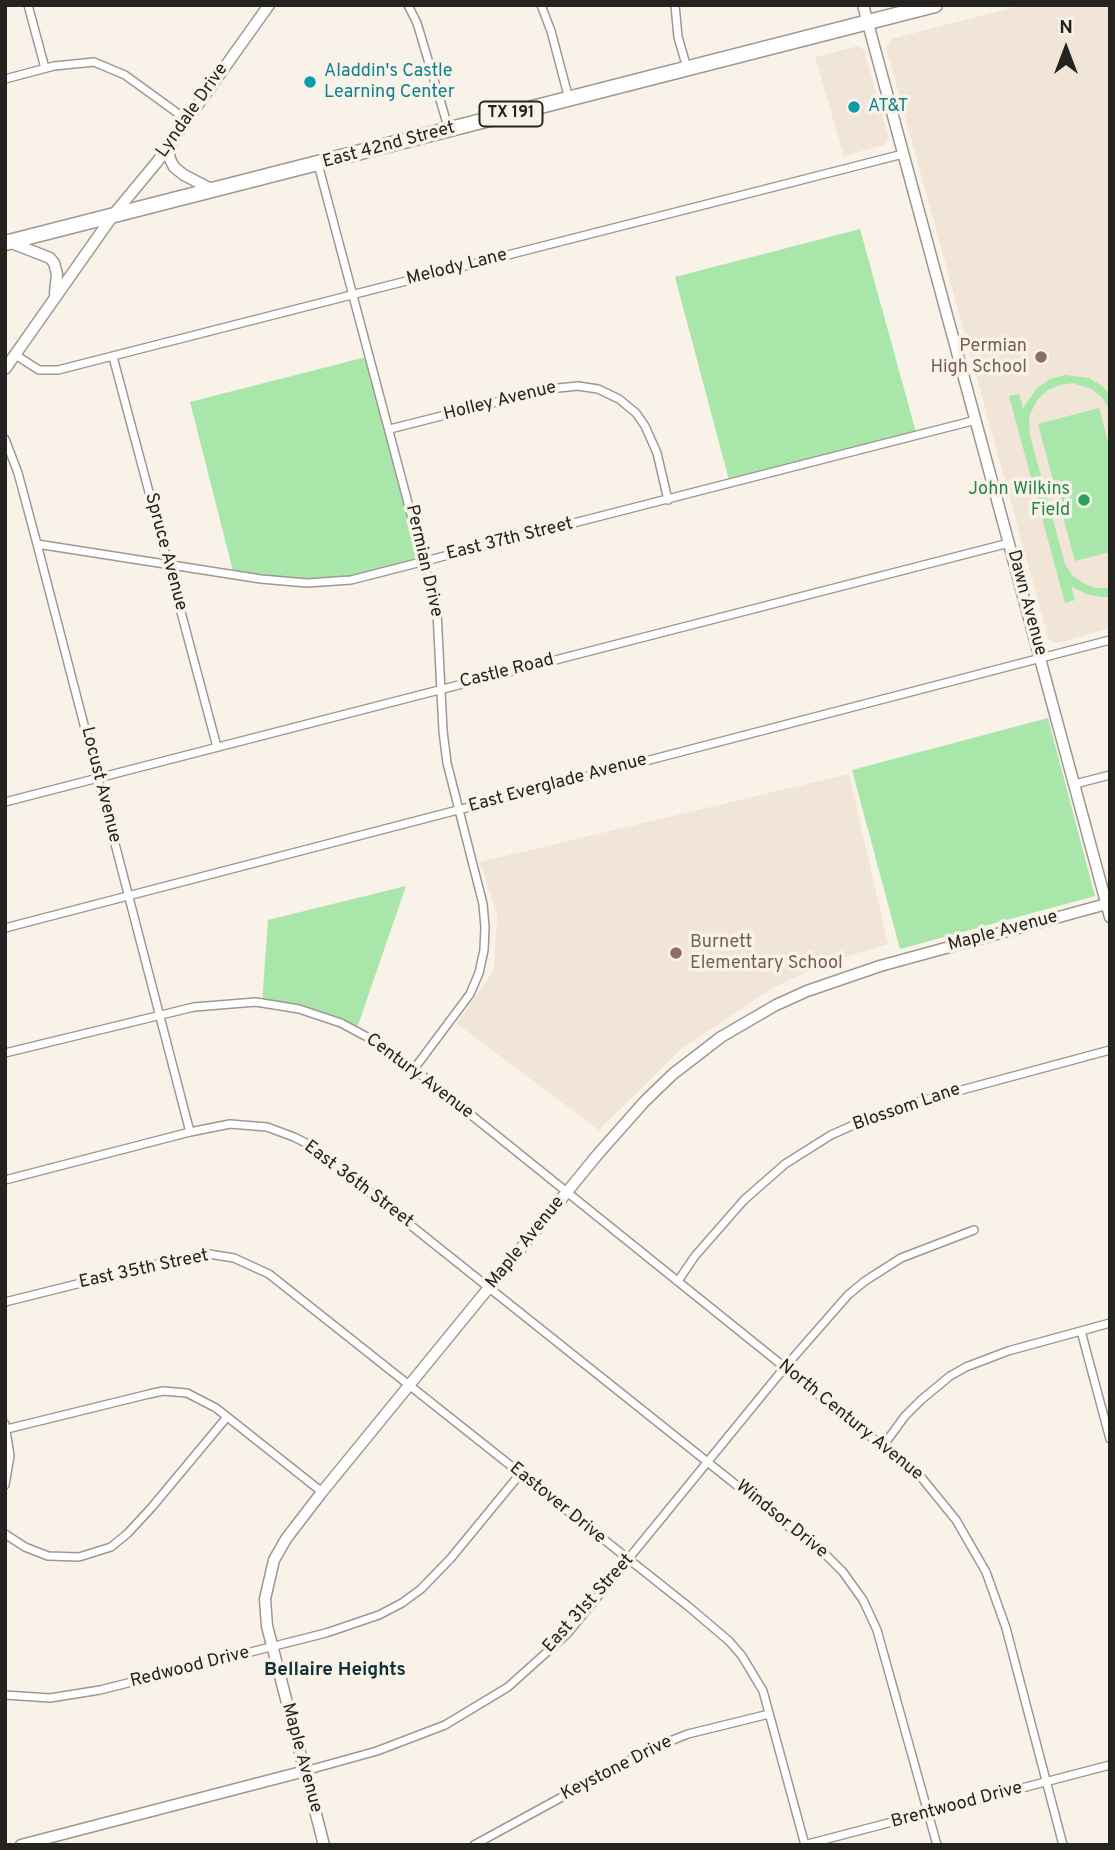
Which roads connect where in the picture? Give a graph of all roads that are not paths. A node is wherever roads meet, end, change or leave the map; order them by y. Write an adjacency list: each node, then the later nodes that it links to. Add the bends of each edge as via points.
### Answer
1 (28, 5): 9 (street)
2 (268, 5): 13 (street, Lyndale Drive)
3 (408, 5): 14 (street)
4 (541, 5): 12 (street)
5 (675, 5): 10 (street)
6 (863, 5): 8 (street, Dawn Avenue)
7 (935, 5): 8 (highway, East 42nd Street / TX 191)
8 (868, 23): 10 (highway, East 42nd Street / TX 191); 16 (street, Dawn Avenue)
9 (45, 68): 11 (street); 13 (street, via 93,62 125,75)
10 (687, 69): 12 (highway, East 42nd Street / TX 191)
11 (5, 79)
12 (570, 99): 14 (highway, East 42nd Street / TX 191)
13 (187, 120): 15 (street, Lyndale Drive)
14 (449, 130): 17 (highway, East 42nd Street / TX 191)
15 (170, 143): 18 (street, via 174,167); 19 (street, Lyndale Drive)
16 (904, 154): 21 (street, Melody Lane); 26 (street, Dawn Avenue)
17 (318, 164): 18 (highway, East 42nd Street / TX 191); 21 (street, Permian Drive)
18 (213, 190): 19 (highway, East 42nd Street / TX 191)
19 (114, 214): 20 (highway, East 42nd Street / TX 191); 22 (street, Lyndale Drive)
20 (7, 243): 22 (street, via 43,254 54,263)
21 (354, 295): 24 (street, Melody Lane); 27 (street, Permian Drive)
22 (55, 297): 23 (street, Lyndale Drive)
23 (14, 354): 24 (street, Melody Lane, via 47,371); 25 (street, Lyndale Drive)
24 (113, 357): 33 (street, Spruce Avenue)
25 (5, 369)
26 (976, 421): 29 (street, East 37th Street); 30 (street, Dawn Avenue)
27 (390, 429): 29 (street, Holley Avenue, via 548,389 597,389 619,399 645,426); 32 (street, Permian Drive)
28 (5, 439): 31 (street, Locust Avenue)
29 (668, 500): 32 (street, East 37th Street)
30 (1009, 543): 35 (street, Dawn Avenue); 36 (street, Castle Road)
31 (37, 544): 33 (street, East 37th Street); 39 (street, Locust Avenue)
32 (425, 562): 33 (street, East 37th Street, via 351,580 307,583); 36 (street, Permian Drive, via 437,612)
33 (168, 564): 37 (street, Spruce Avenue)
34 (1110, 640): 35 (street, East Everglade Avenue)
35 (1041, 658): 40 (street, Dawn Avenue); 42 (street, East Everglade Avenue)
36 (441, 689): 37 (street, Castle Road); 42 (street, Permian Drive, via 447,764)
37 (217, 747): 39 (street, Castle Road)
38 (1110, 775): 40 (street)
39 (98, 778): 41 (street, Castle Road); 43 (street, Locust Avenue)
40 (1075, 784): 44 (street, Dawn Avenue)
41 (5, 802)
42 (460, 810): 43 (street, East Everglade Avenue); 50 (street, Permian Drive, via 483,904 484,950 470,994)
43 (128, 896): 46 (street, East Everglade Avenue); 47 (street, Locust Avenue)
44 (1108, 903): 45 (street, Dawn Avenue); 53 (street, Maple Avenue, via 867,970 807,991 748,1020 664,1083)
45 (1110, 917)
46 (5, 928)
47 (159, 1014): 49 (street, Century Avenue); 50 (street, Century Avenue, via 234,1002 278,1004 356,1031); 51 (street, Locust Avenue)
48 (1110, 1049): 55 (street, Blossom Lane, via 910,1104 831,1135 785,1164 744,1200)
49 (5, 1053)
50 (414, 1069): 53 (street, Century Avenue)
51 (190, 1132): 52 (street, East 36th Street); 56 (street, East 36th Street, via 248,1124 294,1137 328,1158)
52 (5, 1180)
53 (567, 1192): 55 (street, North Century Avenue); 56 (street, Maple Avenue)
54 (974, 1230): 60 (street, East 31st Street, via 901,1258 864,1281)
55 (678, 1281): 60 (street, North Century Avenue)
56 (490, 1288): 61 (street, Maple Avenue); 66 (street, Windsor Drive)
57 (5, 1302): 61 (street, East 35th Street, via 193,1256 221,1255 253,1265 288,1287)
58 (1110, 1323): 59 (street)
59 (1081, 1331): 64 (street); 65 (street, via 996,1355 950,1376 905,1416)
60 (785, 1367): 65 (street, North Century Avenue); 66 (street, East 31st Street)
61 (410, 1386): 67 (street, Eastover Drive); 69 (street, Maple Avenue)
62 (227, 1417): 63 (street, via 196,1396 163,1391); 69 (street); 70 (street, via 152,1507 111,1547 79,1557 48,1556)
63 (6, 1427): 68 (street, via 10,1456)
64 (1110, 1439)
65 (883, 1446): 77 (street, North Century Avenue, via 921,1477 956,1520 986,1572 1006,1628)
66 (708, 1462): 71 (street, East 31st Street); 78 (street, Windsor Drive, via 819,1548 863,1600 877,1630)
67 (520, 1474): 71 (street, Eastover Drive); 72 (street, Redwood Drive, via 451,1558 402,1603 347,1627)
68 (5, 1485)
69 (322, 1492): 72 (street, Maple Avenue, via 286,1539 270,1571 265,1608)
70 (5, 1534)
71 (629, 1561): 74 (street, Eastover Drive, via 729,1641 754,1673); 76 (street, East 31st Street, via 563,1639 508,1687 445,1725)
72 (272, 1647): 73 (street, Redwood Drive, via 67,1697); 76 (street, Maple Avenue)
73 (5, 1695)
74 (769, 1714): 81 (street, Keystone Drive, via 663,1743); 82 (street, Eastover Drive)
75 (1110, 1765): 77 (street, Brentwood Drive)
76 (305, 1771): 79 (street, East 31st Street); 80 (street, Maple Avenue)
77 (1046, 1782): 78 (street, Brentwood Drive); 84 (street, North Century Avenue)
78 (929, 1814): 82 (street, Brentwood Drive); 83 (street, Windsor Drive)
79 (21, 1845)
80 (324, 1845)
81 (474, 1845)
82 (805, 1845)
83 (937, 1845)
84 (1063, 1845)

